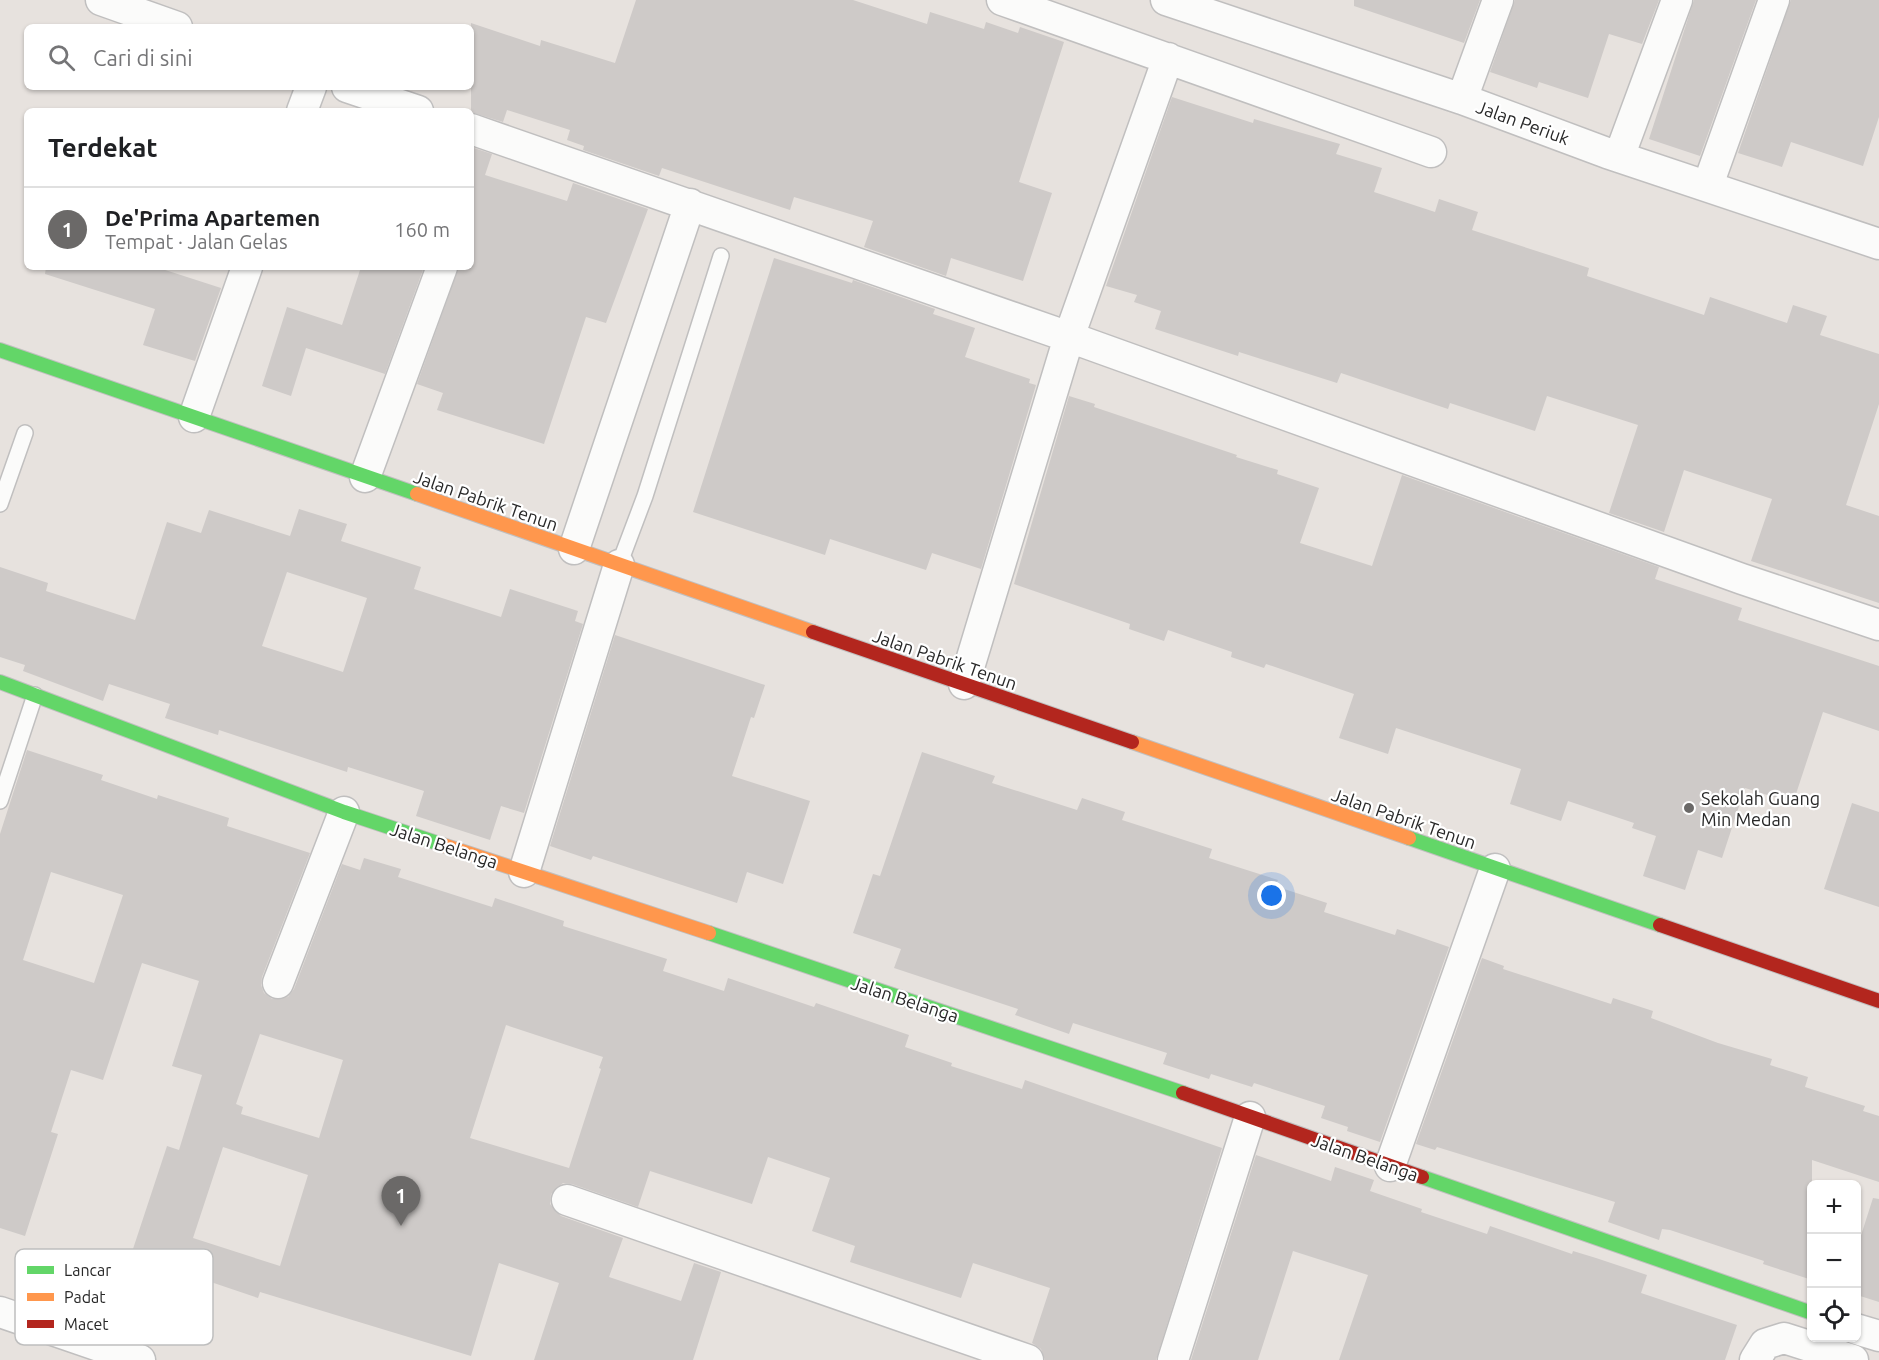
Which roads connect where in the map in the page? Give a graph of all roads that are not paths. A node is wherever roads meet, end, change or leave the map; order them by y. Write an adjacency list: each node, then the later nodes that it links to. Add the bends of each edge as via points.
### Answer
1 (101, 0): 8 (street)
2 (1002, 0): 9 (street)
3 (1166, 0): 7 (street, Jalan Periuk)
4 (1498, 0): 12 (street)
5 (1677, 0): 17 (street)
6 (1774, 0): 18 (street)
7 (1205, 6): 12 (street, Jalan Periuk)
8 (169, 24)
9 (1168, 58): 16 (street); 24 (street)
10 (310, 90): 13 (street)
11 (356, 90): 14 (street)
12 (1462, 99): 17 (street, Jalan Periuk)
13 (303, 108)
14 (409, 108)
15 (474, 130): 19 (street)
16 (1431, 152)
17 (1619, 157): 18 (street, Jalan Periuk)
18 (1708, 185): 20 (street, Jalan Periuk)
19 (690, 204): 24 (street); 30 (street)
20 (1879, 243)
21 (721, 256): 31 (lane, via 645,496)
22 (246, 270): 26 (street)
23 (441, 270): 28 (street)
24 (1069, 337): 32 (street); 34 (street)
25 (0, 350): 26 (street, Jalan Pabrik Tenun)
26 (194, 417): 28 (street, Jalan Pabrik Tenun)
27 (25, 433): 29 (lane)
28 (365, 477): 30 (street, Jalan Pabrik Tenun)
29 (0, 504)
30 (574, 549): 31 (street, Jalan Pabrik Tenun)
31 (619, 565): 34 (street, Jalan Pabrik Tenun); 39 (street)
32 (1879, 625)
33 (0, 682): 35 (street, Jalan Belanga)
34 (964, 684): 38 (street, Jalan Pabrik Tenun)
35 (35, 695): 36 (lane); 37 (street, Jalan Belanga)
36 (0, 801)
37 (344, 812): 39 (street, Jalan Belanga); 40 (street)
38 (1495, 869): 41 (street, Jalan Pabrik Tenun); 43 (street)
39 (524, 872): 42 (street, Jalan Belanga)
40 (278, 983)
41 (1879, 1001)
42 (1250, 1117): 43 (street, Jalan Belanga); 53 (street)
43 (1390, 1166): 45 (street, Jalan Belanga)
44 (567, 1200): 52 (street)
45 (1807, 1311)
46 (0, 1312): 47 (street)
47 (15, 1317)
48 (1861, 1330): 49 (street)
49 (1879, 1336)
50 (96, 1345): 51 (street)
51 (140, 1360)
52 (1028, 1360)
53 (1173, 1360)
54 (1755, 1360): 55 (street, via 1765,1344 1784,1338)
55 (1853, 1360)

